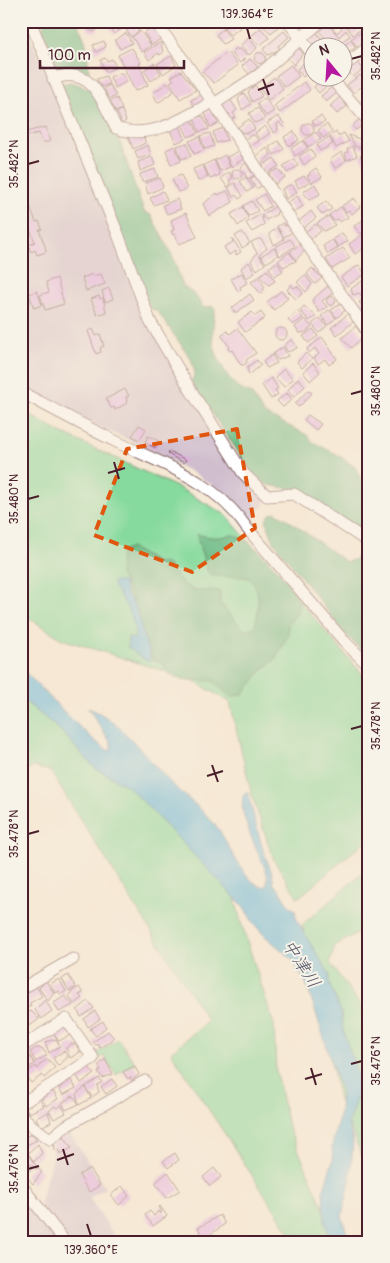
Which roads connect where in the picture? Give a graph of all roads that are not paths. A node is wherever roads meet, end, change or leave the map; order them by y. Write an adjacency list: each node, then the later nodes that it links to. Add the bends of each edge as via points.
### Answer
1 (154, 21): 11 (street)
2 (288, 21): 5 (street)
3 (321, 21): 5 (street)
4 (21, 24): 9 (street, via 25,22 32,26)
5 (300, 39): 6 (street); 11 (street, via 260,74)
6 (302, 42)
7 (369, 47): 8 (street)
8 (352, 60)
9 (53, 79): 11 (street, via 71,76 94,85 116,128 125,131 144,131 173,124); 15 (street, via 118,234 150,321 243,472 267,496 294,494)
10 (340, 88): 12 (street)
11 (213, 103): 13 (street, via 329,280)
12 (369, 122)
13 (369, 334)
14 (21, 392): 16 (street, via 67,418 199,481 219,495)
15 (369, 542)
16 (369, 666)
17 (73, 959): 18 (street)
18 (21, 989)
19 (21, 1047): 21 (street, via 66,1019 93,1058)
20 (145, 1081): 22 (street, via 128,1087 50,1139)
21 (21, 1104)
22 (21, 1114)
23 (21, 1186): 24 (street)
24 (65, 1242)

